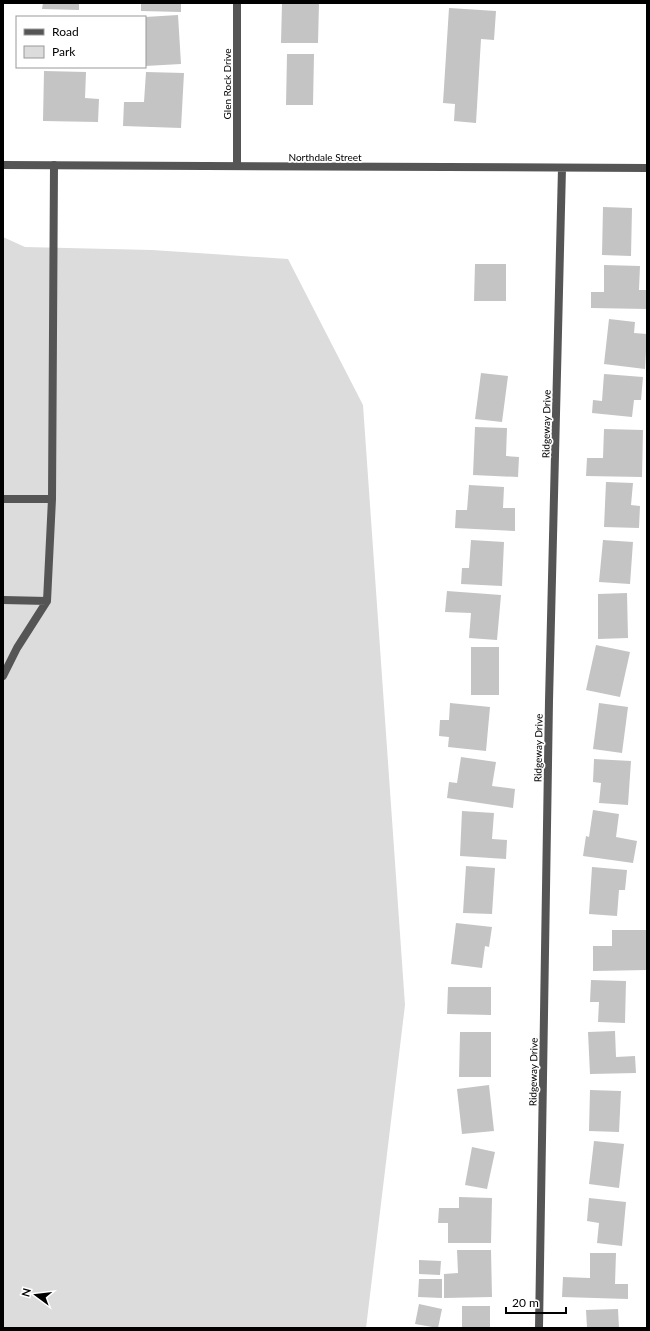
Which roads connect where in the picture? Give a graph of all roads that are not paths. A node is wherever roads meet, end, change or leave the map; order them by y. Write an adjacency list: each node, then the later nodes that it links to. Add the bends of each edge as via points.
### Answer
1 (237, 3): 4 (street, Glen Rock Drive)
2 (3, 165): 3 (street, Northdale Street)
3 (54, 165): 4 (street, Northdale Street); 8 (street)
4 (237, 166): 5 (street, Northdale Street)
5 (562, 168): 6 (street, Northdale Street); 12 (street, Ridgeway Drive, via 549,701)
6 (647, 168)
7 (3, 499): 8 (street)
8 (52, 499): 10 (street)
9 (3, 600): 10 (street)
10 (47, 601): 11 (street, via 17,648)
11 (3, 676)
12 (539, 1328)

